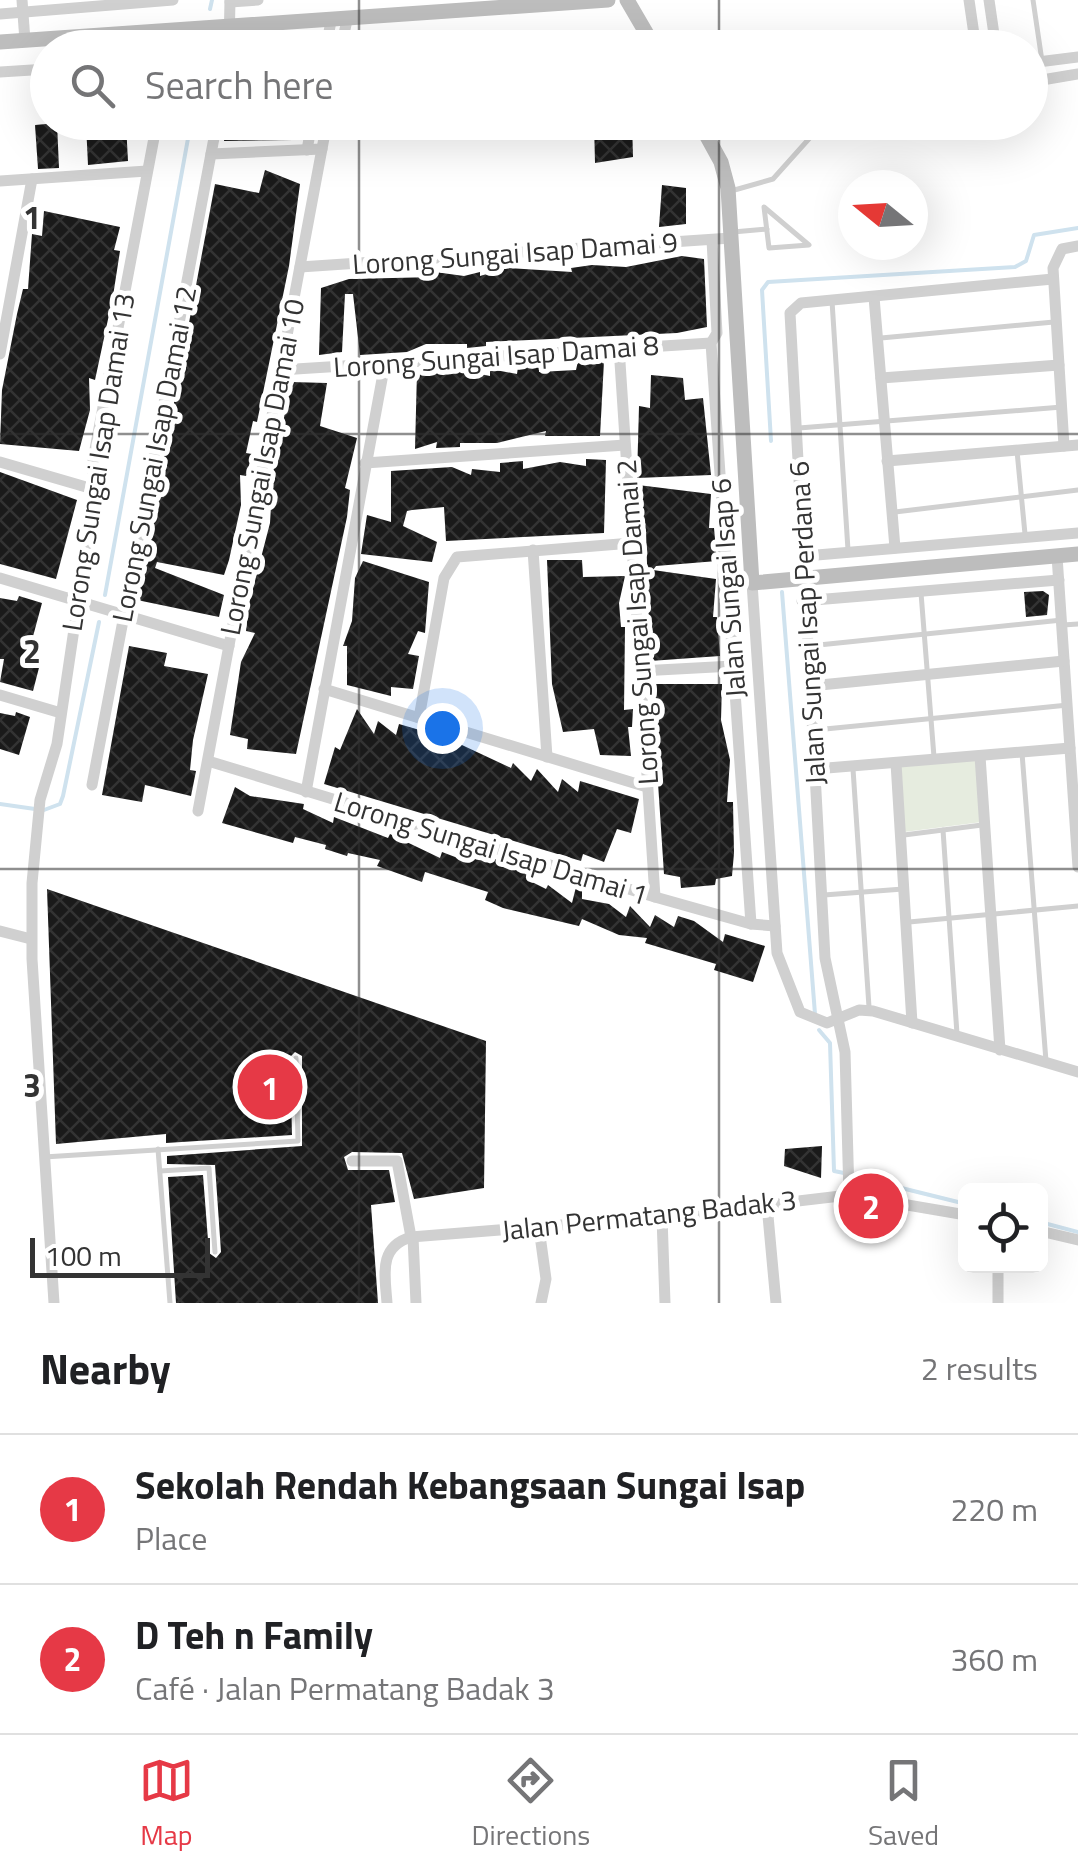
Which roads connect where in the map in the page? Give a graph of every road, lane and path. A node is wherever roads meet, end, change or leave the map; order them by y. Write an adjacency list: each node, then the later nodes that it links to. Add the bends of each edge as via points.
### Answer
1 (174, 0): 10 (street)
2 (258, 0): 8 (street)
3 (608, 0): 9 (street)
4 (628, 0): 18 (street)
5 (969, 0): 19 (street)
6 (990, 0): 20 (street)
7 (1034, 0): 21 (lane)
8 (230, 1): 13 (street)
9 (512, 4): 12 (street)
10 (22, 6): 11 (street); 22 (street)
11 (0, 14)
12 (339, 20): 13 (street); 16 (street); 17 (street)
13 (232, 26): 14 (street); 15 (street)
14 (176, 30)
15 (231, 30)
16 (334, 30)
17 (340, 30)
18 (645, 30)
19 (973, 30)
20 (994, 30)
21 (1035, 30)
22 (24, 41): 23 (street); 24 (street)
23 (30, 41)
24 (0, 42)
25 (1078, 58): 26 (street)
26 (1048, 62)
27 (30, 70): 28 (street)
28 (0, 72)
29 (1078, 74): 30 (street)
30 (1048, 79)
31 (153, 140): 40 (street, Lorong Sungai Isap Damai 13)
32 (214, 140): 39 (street, Lorong Sungai Isap Damai 12)
33 (309, 140): 37 (street)
34 (324, 140): 38 (street, Lorong Sungai Isap Damai 10)
35 (709, 140): 43 (street, Jalan Sungai Isap 6)
36 (808, 140): 43 (lane, via 773,179)
37 (307, 150): 38 (street); 39 (street)
38 (322, 150): 48 (street, Lorong Sungai Isap Damai 10)
39 (211, 154): 92 (street, Lorong Sungai Isap Damai 12)
40 (147, 171): 41 (street); 72 (street, Lorong Sungai Isap Damai 13)
41 (32, 180): 42 (street); 50 (street)
42 (0, 181)
43 (728, 192): 45 (street, Jalan Sungai Isap 6)
44 (767, 229): 44 (lane, via 769,248 809,245 764,208); 45 (lane)
45 (731, 235): 46 (street, Lorong Sungai Isap Damai 9); 88 (street, Jalan Sungai Isap 6)
46 (712, 240): 48 (street, Lorong Sungai Isap Damai 9); 55 (street, via 717,333)
47 (1078, 246): 49 (street, via 1058,254)
48 (300, 267): 60 (street, Lorong Sungai Isap Damai 10)
49 (1053, 279): 51 (street, Jalan Sungai Isap Perdana 6); 53 (street)
50 (6, 291): 57 (street)
51 (874, 297): 52 (street, Jalan Sungai Isap Perdana 6); 54 (street)
52 (832, 300): 64 (lane); 65 (street, Jalan Sungai Isap Perdana 6, via 796,304 790,312)
53 (1056, 322): 54 (lane); 59 (street)
54 (878, 338): 61 (street)
55 (711, 343): 56 (street, Lorong Sungai Isap Damai 8); 99 (street)
56 (619, 347): 58 (street, Lorong Sungai Isap Damai 8); 66 (street, Lorong Sungai Isap Damai 2)
57 (0, 354)
58 (384, 364): 60 (street, Lorong Sungai Isap Damai 8); 71 (street)
59 (1059, 365): 61 (street); 62 (street)
60 (280, 370): 96 (street, Lorong Sungai Isap Damai 10)
61 (881, 378): 63 (street)
62 (1062, 407): 63 (lane); 67 (street)
63 (884, 420): 64 (lane); 69 (street)
64 (840, 424): 65 (lane); 81 (lane)
65 (796, 428): 83 (street, Jalan Sungai Isap Perdana 6)
66 (626, 445): 71 (street); 78 (street, Lorong Sungai Isap Damai 2)
67 (1071, 446): 68 (street)
68 (1017, 450): 69 (street); 74 (lane)
69 (888, 461): 75 (street)
70 (0, 462): 72 (street)
71 (366, 462): 103 (street)
72 (92, 489): 90 (street, Lorong Sungai Isap Damai 13)
73 (1078, 490): 74 (lane)
74 (1021, 494): 75 (lane); 77 (lane)
75 (892, 512): 79 (street)
76 (1078, 532): 77 (street)
77 (1025, 537): 79 (street)
78 (632, 543): 80 (street); 100 (street, Lorong Sungai Isap Damai 2)
79 (895, 548): 81 (street)
80 (533, 550): 107 (street, via 463,554 451,562); 113 (street)
81 (848, 552): 83 (street)
82 (1078, 554): 84 (street)
83 (805, 556): 86 (street, Jalan Sungai Isap Perdana 6)
84 (1058, 556): 86 (street); 87 (street)
85 (0, 578): 90 (street)
86 (804, 579): 88 (street); 91 (street, Jalan Sungai Isap Perdana 6)
87 (1059, 580): 89 (street); 93 (street)
88 (752, 583): 138 (street, Jalan Sungai Isap 6)
89 (920, 591): 91 (street); 95 (lane)
90 (76, 601): 92 (street); 106 (street, Lorong Sungai Isap Damai 13)
91 (802, 601): 97 (street, Jalan Sungai Isap Perdana 6)
92 (124, 616): 96 (street); 119 (street, Lorong Sungai Isap Damai 12)
93 (1062, 623): 94 (lane); 95 (lane); 98 (street)
94 (1078, 624)
95 (924, 634): 97 (lane); 101 (lane)
96 (229, 646): 115 (street, Lorong Sungai Isap Damai 10)
97 (806, 646): 102 (street, Jalan Sungai Isap Perdana 6)
98 (1064, 662): 101 (street); 105 (street)
99 (733, 666): 100 (street); 137 (street)
100 (640, 670): 120 (street, Lorong Sungai Isap Damai 2)
101 (928, 675): 102 (street); 108 (lane)
102 (810, 686): 109 (street, Jalan Sungai Isap Perdana 6)
103 (324, 690): 107 (street); 121 (street)
104 (0, 695): 106 (street)
105 (1068, 705): 108 (lane); 110 (street)
106 (61, 713): 140 (street, Lorong Sungai Isap Damai 13, via 40,800)
107 (419, 718): 113 (street)
108 (931, 718): 109 (lane); 114 (lane)
109 (812, 730): 118 (street, Jalan Sungai Isap Perdana 6)
110 (1070, 748): 111 (street); 123 (street)
111 (1022, 752): 112 (street); 133 (lane)
112 (980, 756): 114 (street); 124 (street)
113 (547, 757): 120 (street)
114 (934, 760): 116 (street)
115 (208, 761): 121 (street, Lorong Sungai Isap Damai 1); 122 (street, Lorong Sungai Isap Damai 10)
116 (896, 763): 117 (street); 126 (street)
117 (853, 766): 118 (street); 129 (lane)
118 (815, 769): 130 (street, Jalan Sungai Isap Perdana 6)
119 (92, 785)
120 (647, 787): 131 (street, Lorong Sungai Isap Damai 2)
121 (306, 792): 131 (street, Lorong Sungai Isap Damai 1)
122 (198, 812)
123 (1076, 812): 127 (street)
124 (984, 824): 125 (lane); 134 (street)
125 (944, 830): 126 (lane); 135 (lane)
126 (901, 835): 128 (street)
127 (1078, 867)
128 (904, 890): 129 (lane); 136 (street)
129 (862, 892): 130 (lane); 141 (lane)
130 (822, 895): 142 (street, Jalan Sungai Isap Perdana 6)
131 (655, 897): 137 (street, Lorong Sungai Isap Damai 1)
132 (1078, 906): 133 (lane)
133 (1034, 910): 134 (lane); 147 (lane)
134 (991, 914): 135 (lane); 145 (street)
135 (950, 918): 136 (lane); 144 (lane)
136 (906, 923): 143 (street)
137 (750, 924): 138 (street, Lorong Sungai Isap Damai 1)
138 (776, 926): 142 (street, Jalan Sungai Isap 6, via 781,969 800,1012 820,1023)
139 (0, 931): 140 (street)
140 (31, 940): 150 (street, Lorong Sungai Isap Damai 13)
141 (869, 1010): 142 (street); 143 (street)
142 (838, 1021): 153 (street, Jalan Sungai Isap Perdana 6, via 845,1052)
143 (912, 1023): 144 (street)
144 (958, 1037): 145 (street)
145 (1000, 1050): 147 (street)
146 (296, 1058): 149 (lane, via 298,1140)
147 (1046, 1064): 148 (street)
148 (1078, 1072)
149 (158, 1149): 150 (lane); 152 (lane)
150 (44, 1156): 163 (street, Lorong Sungai Isap Damai 13)
151 (352, 1161): 159 (street, via 398,1161)
152 (160, 1172): 161 (lane, via 209,1168); 164 (lane)
153 (849, 1195): 154 (street, Jalan Permatang Badak 3); 155 (street, Jalan Permatang Badak 3)
154 (767, 1204): 156 (street, Jalan Permatang Badak 3); 169 (street)
155 (958, 1214)
156 (662, 1216): 157 (street, Jalan Permatang Badak 3); 168 (street)
157 (539, 1228): 159 (street, Jalan Permatang Badak 3); 167 (street, via 546,1279)
158 (1048, 1233): 160 (street)
159 (412, 1237): 165 (street, via 395,1243 386,1257); 166 (street)
160 (1078, 1240)
161 (215, 1252)
162 (998, 1273): 170 (street)
163 (54, 1303)
164 (170, 1303)
165 (387, 1303)
166 (416, 1303)
167 (541, 1303)
168 (666, 1303)
169 (776, 1303)
170 (998, 1303)

